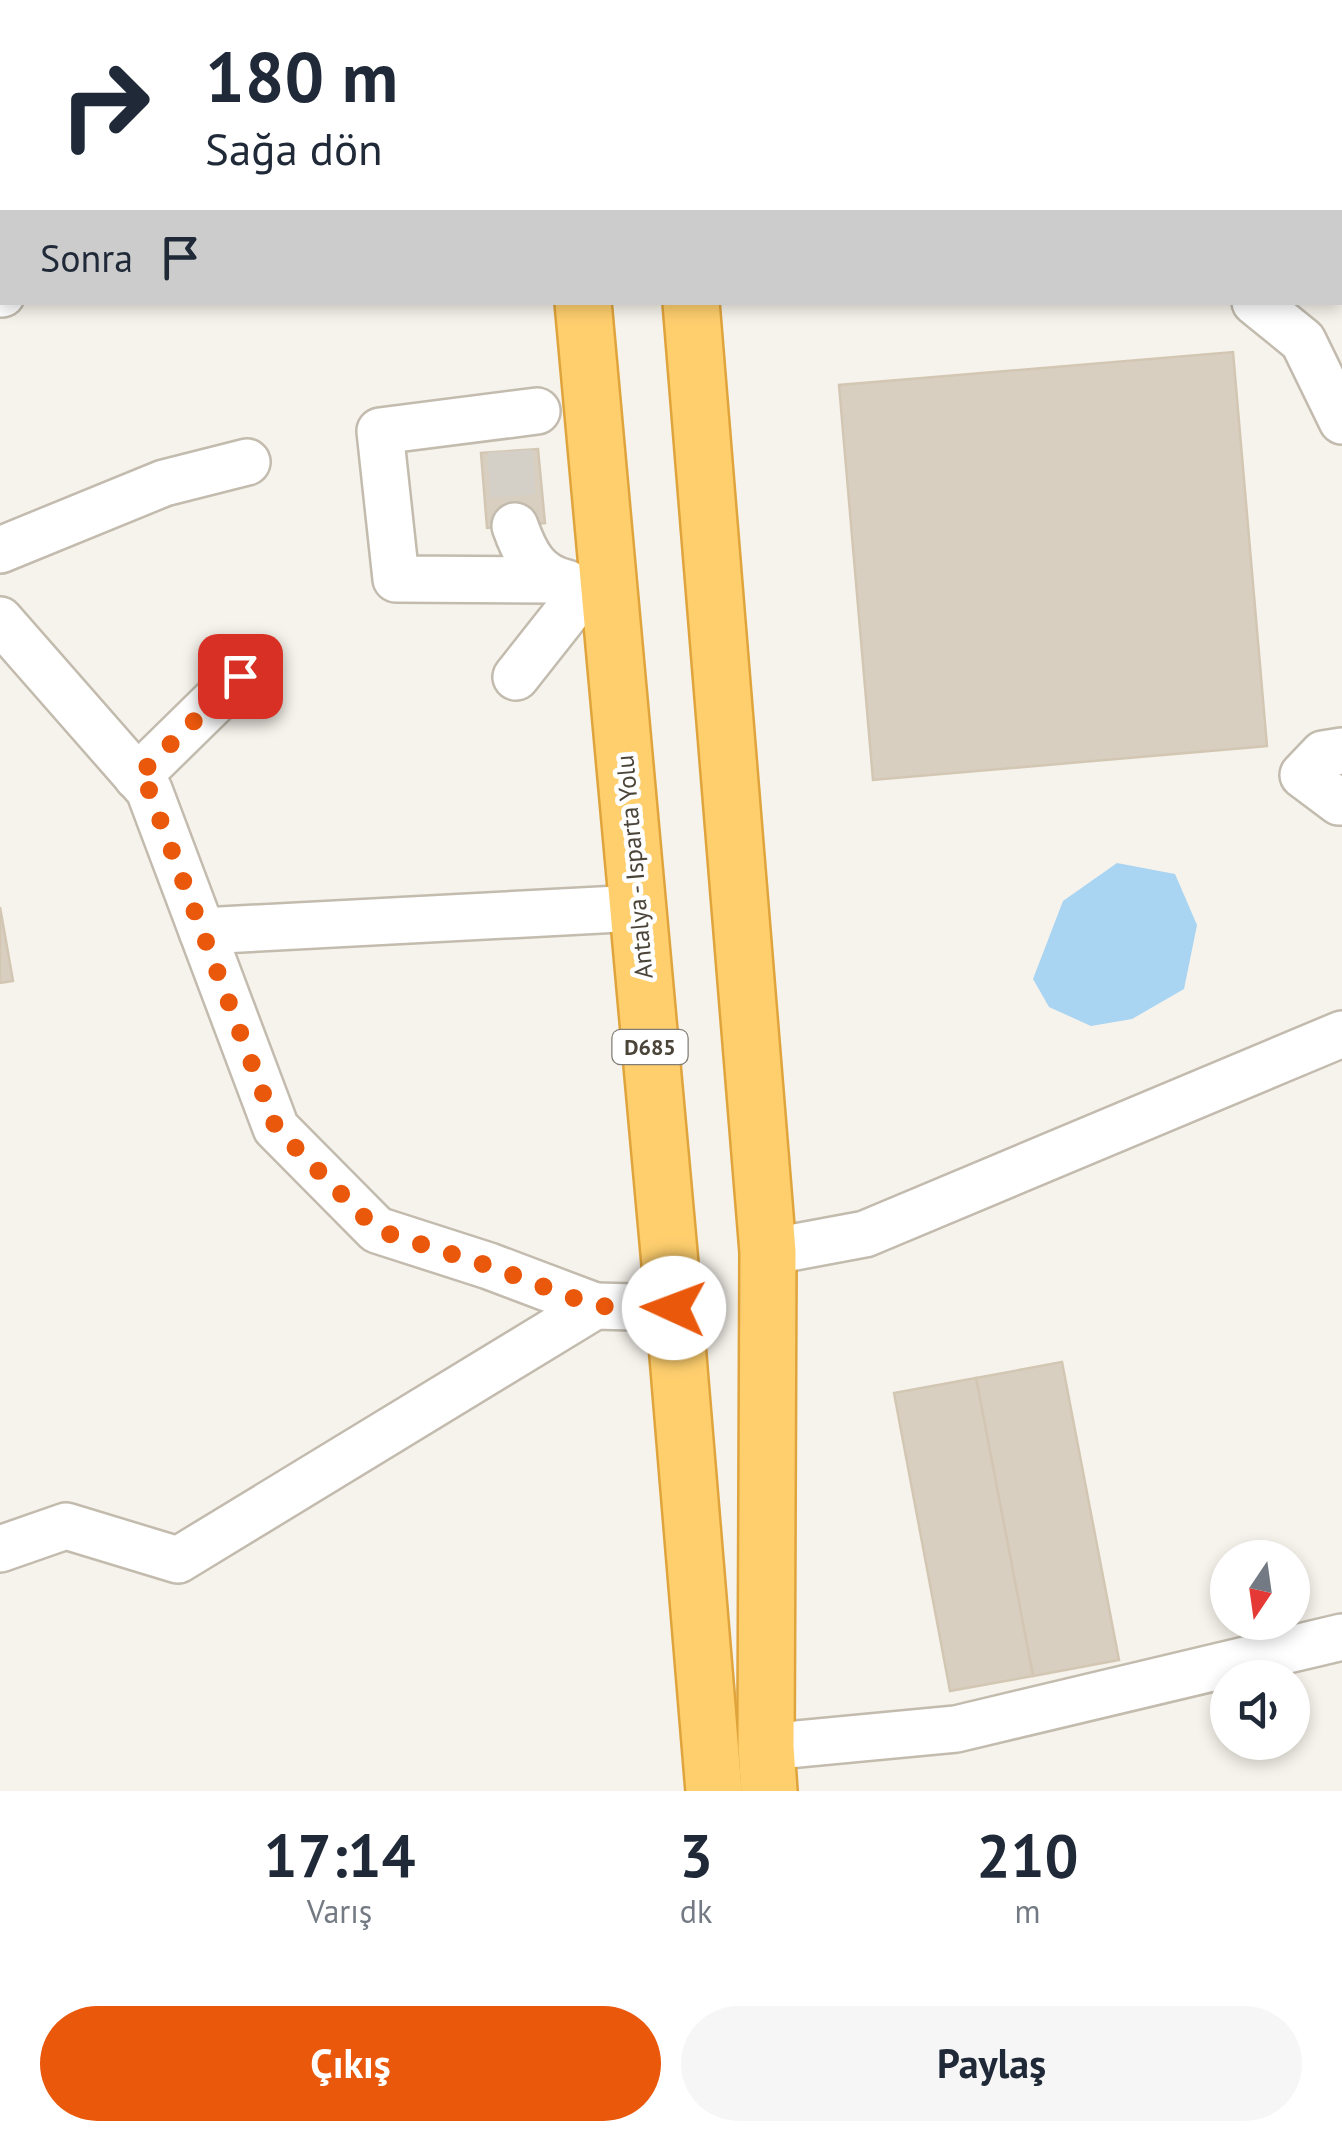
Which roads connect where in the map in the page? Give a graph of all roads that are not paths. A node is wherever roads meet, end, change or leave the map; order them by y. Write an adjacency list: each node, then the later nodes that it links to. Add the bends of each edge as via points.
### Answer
1 (583, 305): 4 (highway, Antalya - Isparta Yolu / D685)
2 (691, 305): 21 (highway)
3 (1259, 305): 6 (street, via 1304,341)
4 (592, 394): 5 (street); 11 (highway, Antalya - Isparta Yolu / D685)
5 (537, 411): 7 (street); 11 (street, via 380,431 396,579)
6 (1342, 421)
7 (510, 451)
8 (247, 462): 10 (street, via 164,483)
9 (515, 526): 11 (street, via 536,568)
10 (0, 550)
11 (583, 586): 14 (street); 18 (highway, Antalya - Isparta Yolu / D685)
12 (0, 620): 16 (street)
13 (240, 676): 16 (street)
14 (516, 677)
15 (1342, 751): 17 (street, via 1323,754 1302,775)
16 (137, 777): 19 (street, via 149,790)
17 (1342, 802)
18 (638, 908): 19 (street); 23 (highway, Antalya - Isparta Yolu / D685)
19 (202, 930): 22 (street, via 276,1128 377,1230)
20 (1342, 1034): 21 (street, via 865,1234)
21 (768, 1252): 26 (highway)
22 (595, 1306): 23 (street); 24 (street, via 178,1560 66,1526)
23 (674, 1308): 27 (highway, Antalya - Isparta Yolu / D685)
24 (0, 1550)
25 (1342, 1637): 26 (street)
26 (768, 1769)
27 (714, 1791)

